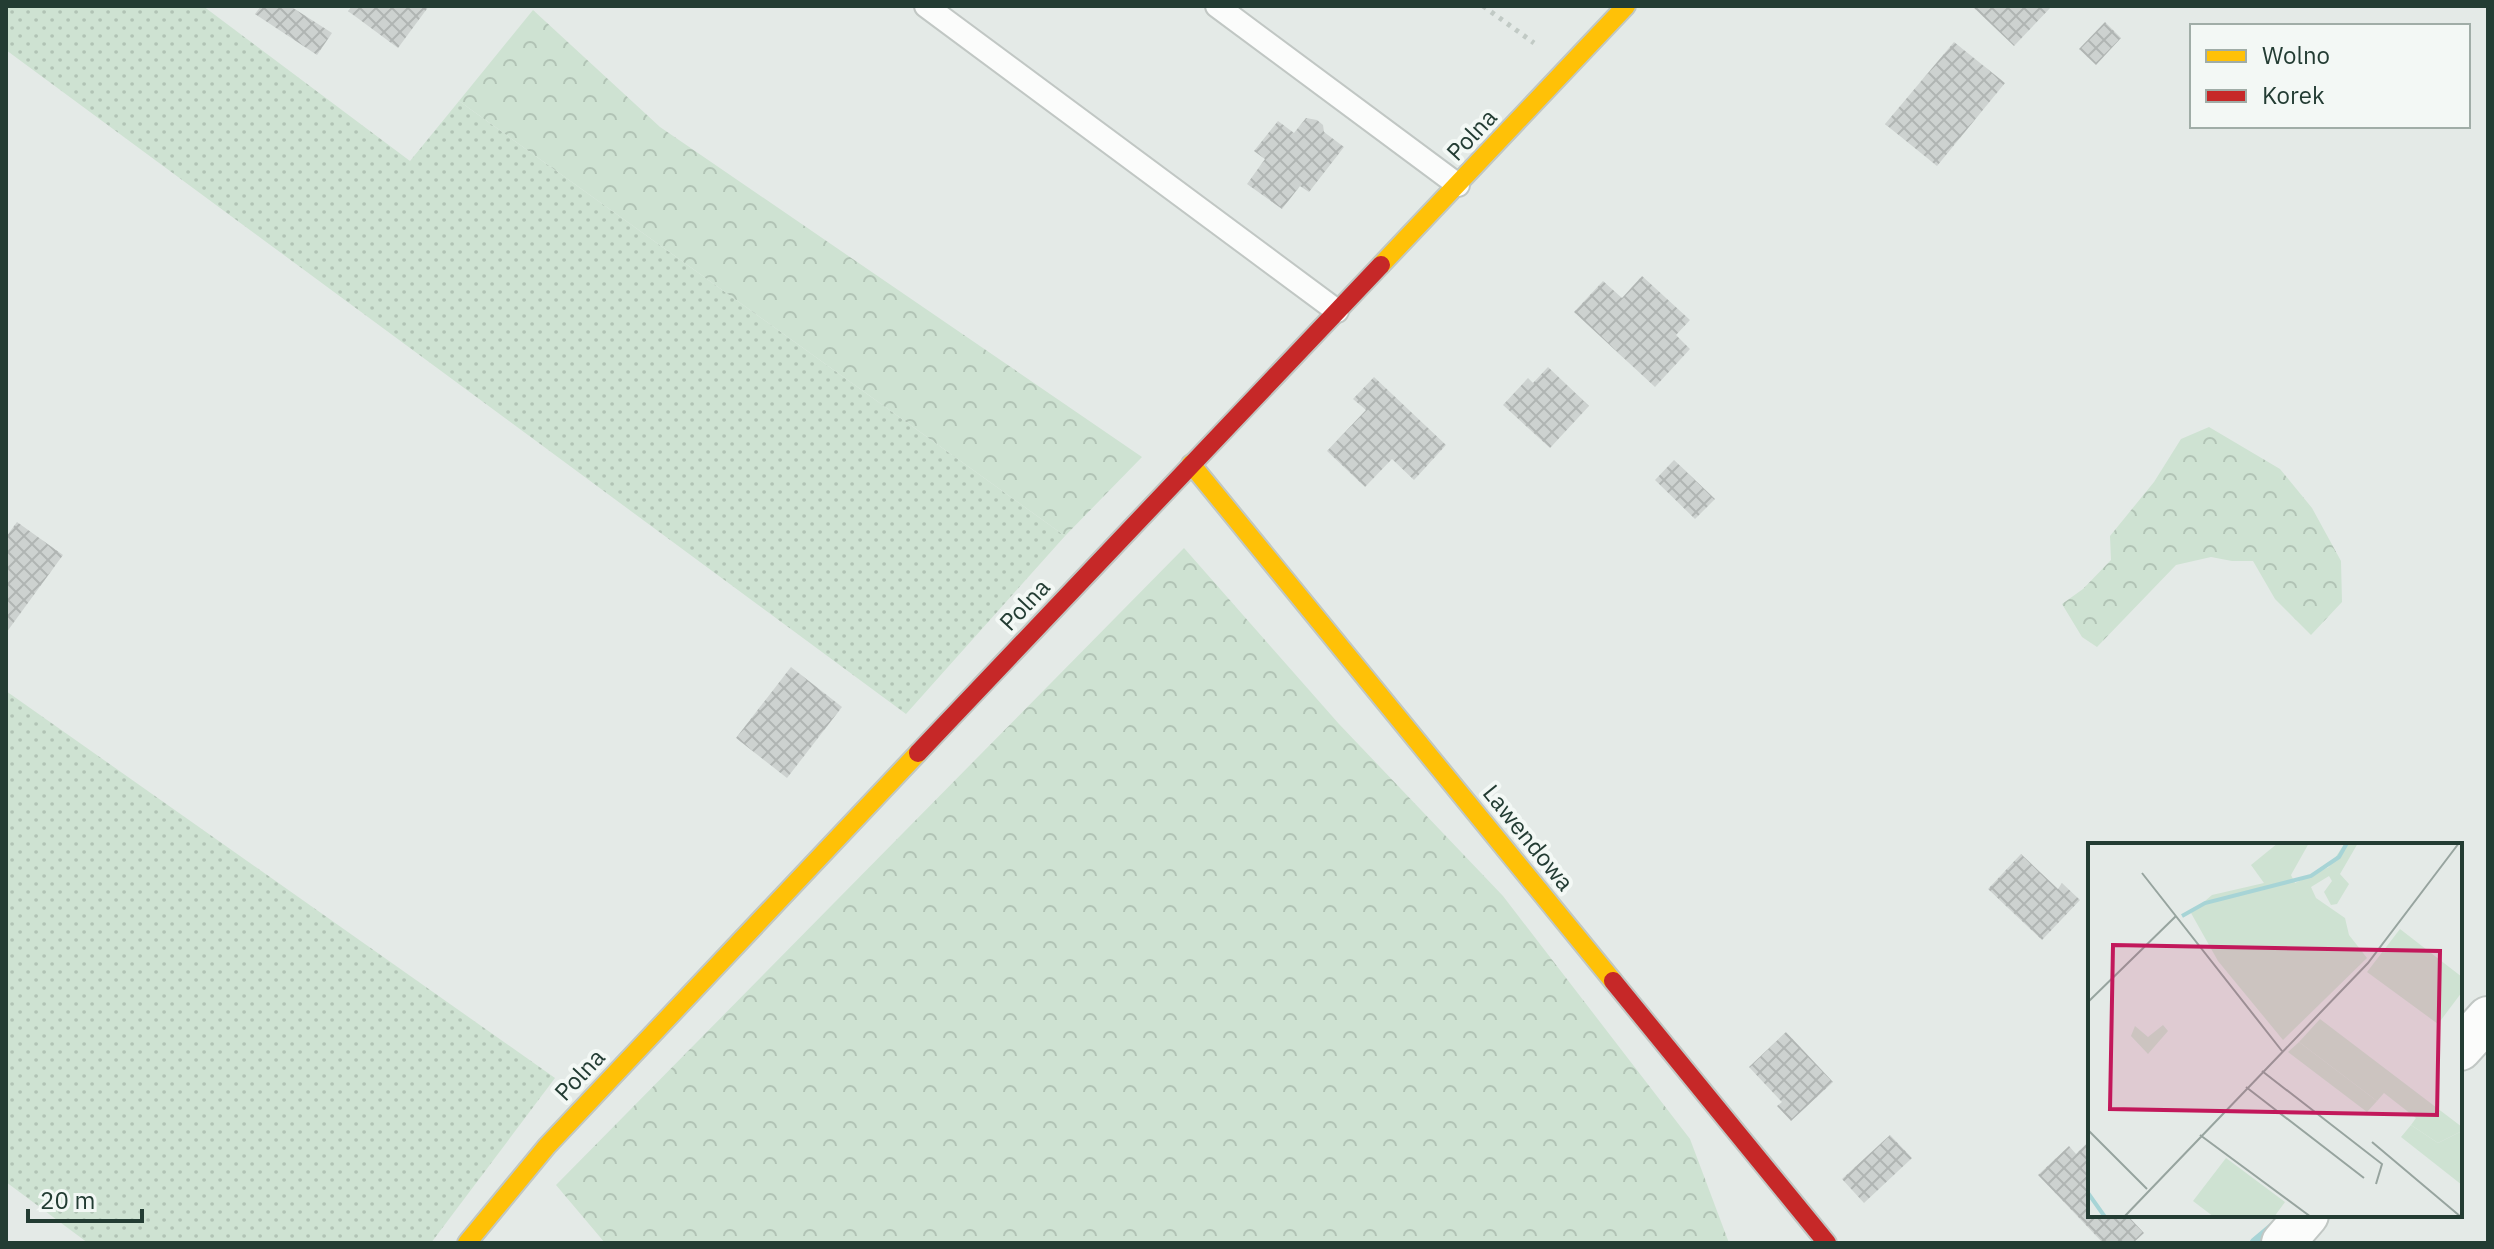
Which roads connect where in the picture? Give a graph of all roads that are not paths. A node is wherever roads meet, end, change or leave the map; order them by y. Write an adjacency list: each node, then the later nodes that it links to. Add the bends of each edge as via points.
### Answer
1 (926, 6): 5 (lane)
2 (1217, 6): 4 (lane)
3 (1626, 6): 4 (street, Polna)
4 (1458, 185): 5 (street, Polna)
5 (1337, 311): 6 (street, Polna)
6 (1191, 464): 10 (street, Polna, via 547,1146); 11 (street, Lawendowa)
7 (2488, 1018): 8 (street)
8 (2462, 1047)
9 (2305, 1217): 12 (street)
10 (467, 1243)
11 (1827, 1243)
12 (2283, 1243)

